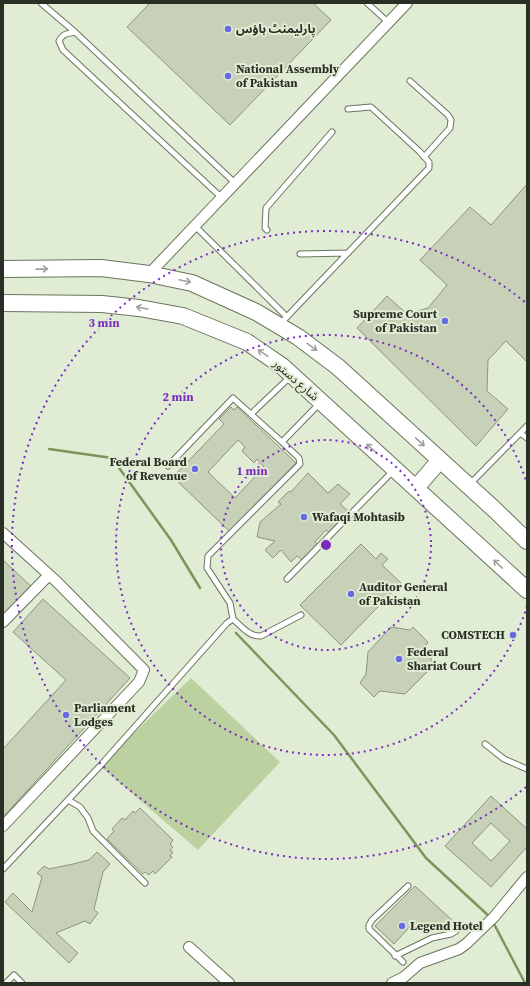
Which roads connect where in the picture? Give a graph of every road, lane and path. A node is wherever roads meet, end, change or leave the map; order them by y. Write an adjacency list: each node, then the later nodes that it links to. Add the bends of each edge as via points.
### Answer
1 (41, 3): 5 (lane)
2 (367, 3): 4 (lane)
3 (408, 3): 4 (street)
4 (389, 23): 10 (street)
5 (75, 32): 10 (lane); 11 (lane, via 65,33 61,37 59,42 63,50)
6 (410, 81): 9 (lane, via 451,120 450,128)
7 (348, 109): 9 (lane, via 371,107)
8 (332, 132): 13 (lane, via 266,208 265,228)
9 (424, 157): 14 (lane, via 429,168)
10 (236, 184): 11 (street)
11 (222, 198): 12 (street)
12 (195, 226): 17 (street); 19 (lane)
13 (268, 230)
14 (348, 253): 15 (lane); 19 (lane)
15 (300, 254)
16 (3, 269): 17 (main road, one-way to 17, via 101,268)
17 (149, 274): 19 (main road, one-way to 19, via 192,282 256,312)
18 (3, 303): 20 (main road, شارع دستور, one-way to 18, via 247,342 183,316 102,304)
19 (283, 321): 27 (main road, one-way to 27, via 298,337 338,367)
20 (292, 375): 21 (main road, شارع دستور); 22 (lane)
21 (321, 401): 26 (lane); 29 (main road, شارع دستور, one-way to 21)
22 (251, 414): 26 (lane); 28 (lane, via 233,398)
23 (527, 426): 24 (lane)
24 (520, 432): 25 (lane); 30 (lane)
25 (527, 438)
26 (282, 442): 38 (lane, via 299,458 300,464 208,556 207,568 230,603)
27 (440, 460): 30 (main road); 31 (main road)
28 (168, 466)
29 (395, 469): 31 (main road, شارع دستور); 35 (lane)
30 (468, 486): 33 (main road)
31 (416, 488): 36 (main road, شارع دستور, one-way to 31)
32 (3, 533): 34 (street)
33 (527, 542)
34 (49, 575): 39 (street); 43 (street, via 144,670 139,682)
35 (287, 579)
36 (527, 590)
37 (301, 615): 38 (lane, via 261,636 250,634)
38 (233, 619): 42 (lane)
39 (3, 622)
40 (485, 744): 41 (lane, via 504,759)
41 (527, 769)
42 (68, 800): 44 (lane); 46 (lane, via 80,807 93,831)
43 (3, 826)
44 (3, 870)
45 (527, 877): 55 (street, via 494,918 466,944 409,968 404,977)
46 (145, 884)
47 (408, 886): 50 (lane, via 369,925 369,929)
48 (456, 931): 50 (lane, via 432,938)
49 (189, 947): 54 (street)
50 (395, 956): 51 (lane)
51 (403, 962)
52 (6, 983): 53 (lane, via 14,975)
53 (22, 983)
54 (229, 983)
55 (392, 983)

